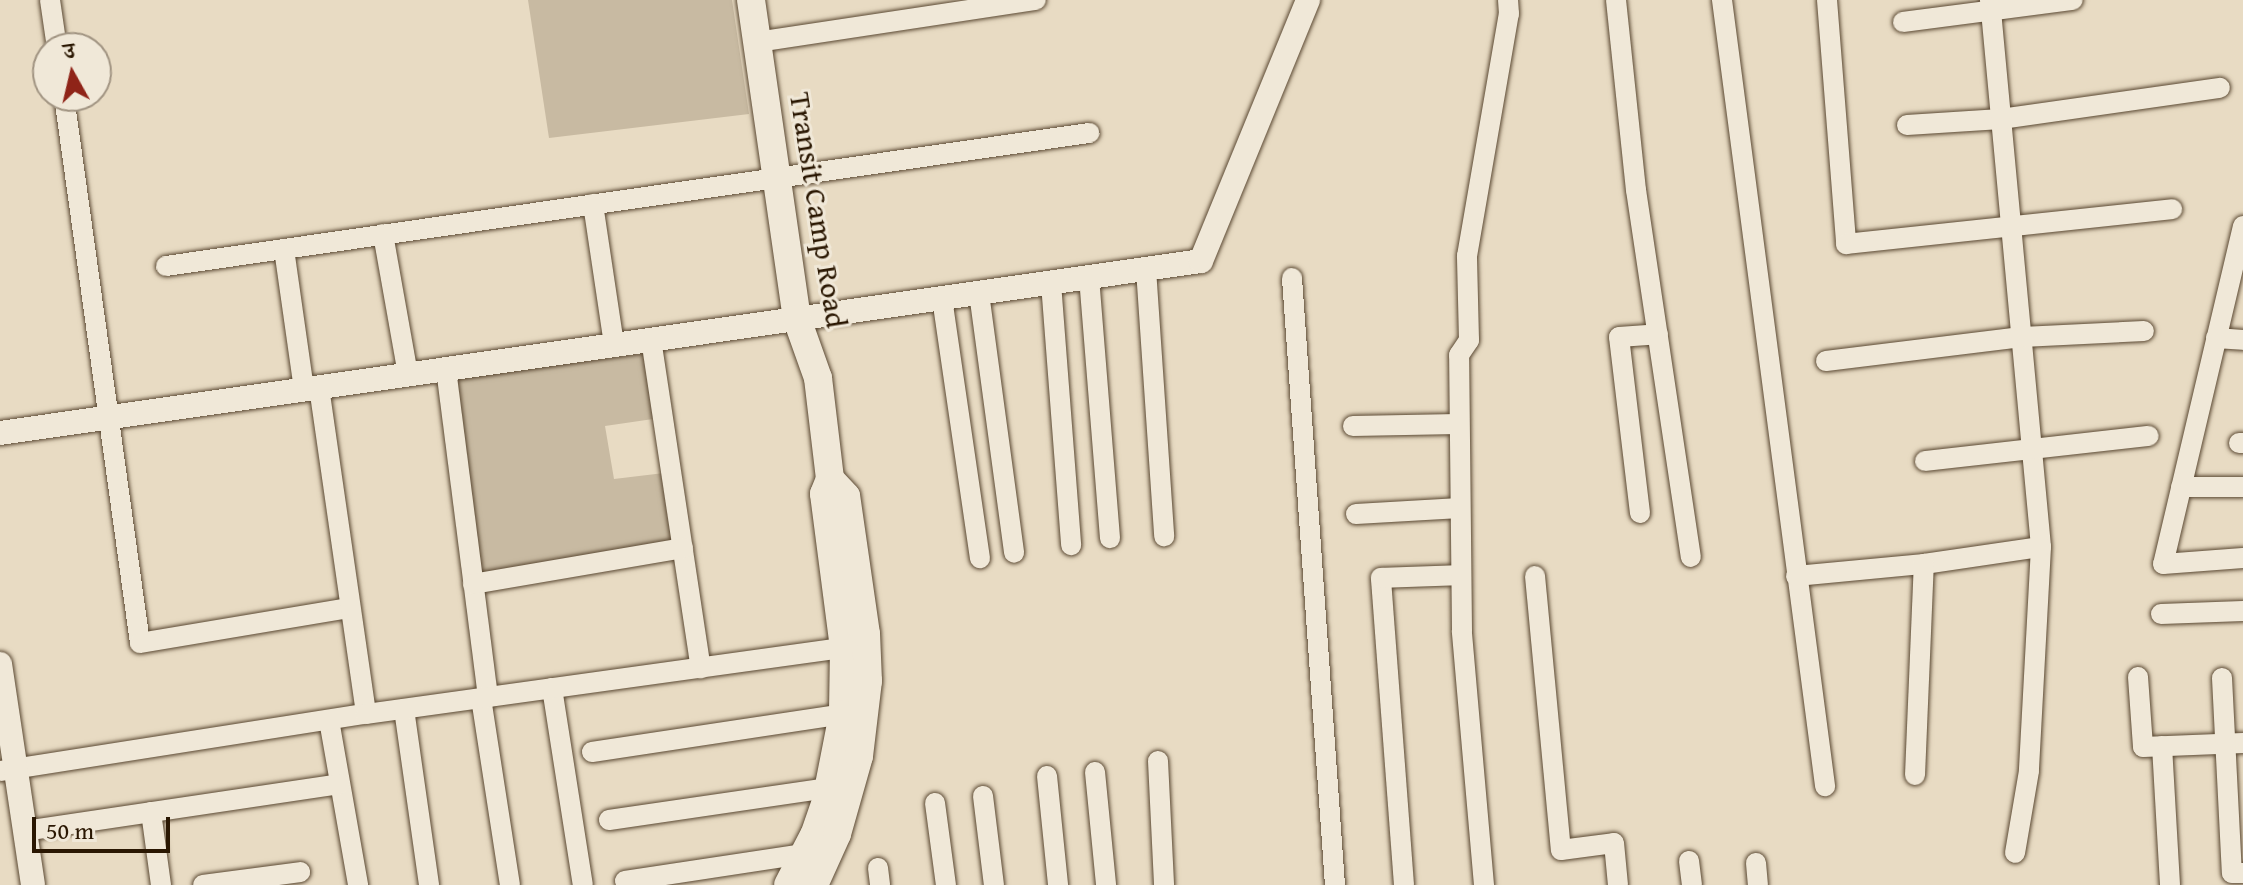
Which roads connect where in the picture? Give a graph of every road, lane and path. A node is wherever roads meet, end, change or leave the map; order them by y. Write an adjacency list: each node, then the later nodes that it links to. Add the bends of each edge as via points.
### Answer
1 (50, 0): 12 (street)
2 (751, 0): 13 (main road, Transit Camp Road)
3 (1036, 0): 13 (street)
4 (1308, 0): 27 (street, via 1201,261)
5 (1508, 0): 46 (street, via 1467,256 1469,340 1459,355)
6 (1616, 0): 35 (street)
7 (1722, 0): 69 (street)
8 (1827, 0): 23 (street, via 1846,244)
9 (2073, 0): 10 (street)
10 (1991, 6): 11 (street); 16 (street)
11 (1903, 22)
12 (55, 32)
13 (757, 42): 19 (main road, Transit Camp Road)
14 (2220, 88): 16 (street)
15 (66, 112): 45 (street)
16 (2001, 119): 17 (street); 23 (street)
17 (1907, 125)
18 (1089, 133): 19 (street)
19 (777, 177): 20 (street); 33 (main road, Transit Camp Road)
20 (593, 204): 24 (street); 40 (street)
21 (2172, 209): 23 (street)
22 (2243, 226): 37 (street)
23 (2011, 227): 36 (street)
24 (383, 234): 25 (street); 43 (street)
25 (284, 249): 26 (street); 44 (street)
26 (166, 266)
27 (1146, 269): 28 (street); 57 (street)
28 (1089, 277): 30 (street); 58 (street)
29 (1292, 278): 122 (street)
30 (1051, 283): 31 (street); 59 (street)
31 (979, 293): 32 (street); 62 (street)
32 (942, 298): 33 (street); 64 (street)
33 (797, 319): 38 (street); 74 (main road, Transit Camp Road, via 818,378 830,479 824,494)
34 (2144, 331): 36 (street)
35 (1658, 334): 55 (street, via 1619,337); 63 (street)
36 (2022, 337): 41 (street); 50 (street)
37 (2216, 338): 39 (street); 52 (street)
38 (651, 339): 40 (street); 61 (street)
39 (2243, 340)
40 (614, 345): 42 (street)
41 (1826, 361)
42 (446, 369): 43 (street); 70 (street)
43 (408, 375): 44 (street)
44 (311, 388): 45 (street); 71 (street)
45 (111, 417): 48 (street); 71 (street, via 140,643)
46 (1458, 424): 47 (street); 54 (street)
47 (1353, 426)
48 (0, 433)
49 (2149, 436): 50 (street)
50 (2032, 449): 51 (street); 60 (street)
51 (1925, 461)
52 (2181, 487): 53 (street); 65 (street, via 2163,564)
53 (2243, 487)
54 (1460, 508): 56 (street); 67 (street)
55 (1640, 513)
56 (1356, 514)
57 (1164, 536)
58 (1110, 538)
59 (1071, 545)
60 (2041, 547): 66 (street); 101 (street, via 2029,771)
61 (683, 548): 70 (street); 76 (street)
62 (1014, 553)
63 (1691, 557)
64 (980, 558)
65 (2243, 558)
66 (1924, 564): 69 (street); 91 (street)
67 (1461, 575): 123 (street, via 1381,578); 124 (street)
68 (1535, 576): 125 (street, via 1561,850 1614,843)
69 (1796, 576): 94 (street)
70 (473, 584): 80 (street)
71 (350, 608): 82 (street)
72 (2243, 611): 73 (street)
73 (2161, 614)
74 (852, 658): 76 (street); 83 (main road, Transit Camp Road); 116 (main road, Transit Camp Road, via 865,719 859,756 837,834)
75 (0, 664): 89 (street)
76 (701, 668): 79 (street)
77 (2138, 677): 86 (street, via 2143,747)
78 (2222, 678): 85 (street)
79 (552, 688): 80 (street); 114 (street)
80 (485, 697): 81 (street); 113 (street)
81 (404, 709): 82 (street); 112 (street)
82 (366, 714): 84 (street)
83 (843, 714): 87 (street); 95 (main road, Transit Camp Road)
84 (329, 720): 89 (street); 93 (street)
85 (2233, 743): 86 (street); 106 (street, via 2232,873)
86 (2162, 746): 128 (street)
87 (592, 752)
88 (1158, 761): 121 (street)
89 (8, 770): 100 (street)
90 (1095, 772): 120 (street)
91 (1915, 775)
92 (1047, 776): 119 (street)
93 (340, 784): 98 (street); 111 (street)
94 (1825, 786)
95 (829, 788): 99 (street); 102 (main road, Transit Camp Road)
96 (983, 796): 118 (street)
97 (935, 803): 117 (street)
98 (151, 812): 100 (street); 109 (street)
99 (609, 820)
100 (25, 831): 108 (street)
101 (2015, 853)
102 (804, 854): 107 (street); 115 (main road, Transit Camp Road)
103 (1689, 861): 126 (street)
104 (1756, 863): 127 (street)
105 (300, 872): 110 (street)
106 (2243, 873)
107 (625, 881)
108 (33, 885)
109 (161, 885)
110 (203, 885)
111 (358, 885)
112 (429, 885)
113 (510, 885)
114 (583, 885)
115 (788, 885)
116 (814, 885)
117 (946, 885)
118 (994, 885)
119 (1058, 885)
120 (1106, 885)
121 (1164, 885)
122 (1335, 885)
123 (1404, 885)
124 (1484, 885)
125 (1618, 885)
126 (1692, 885)
127 (1758, 885)
128 (2170, 885)

